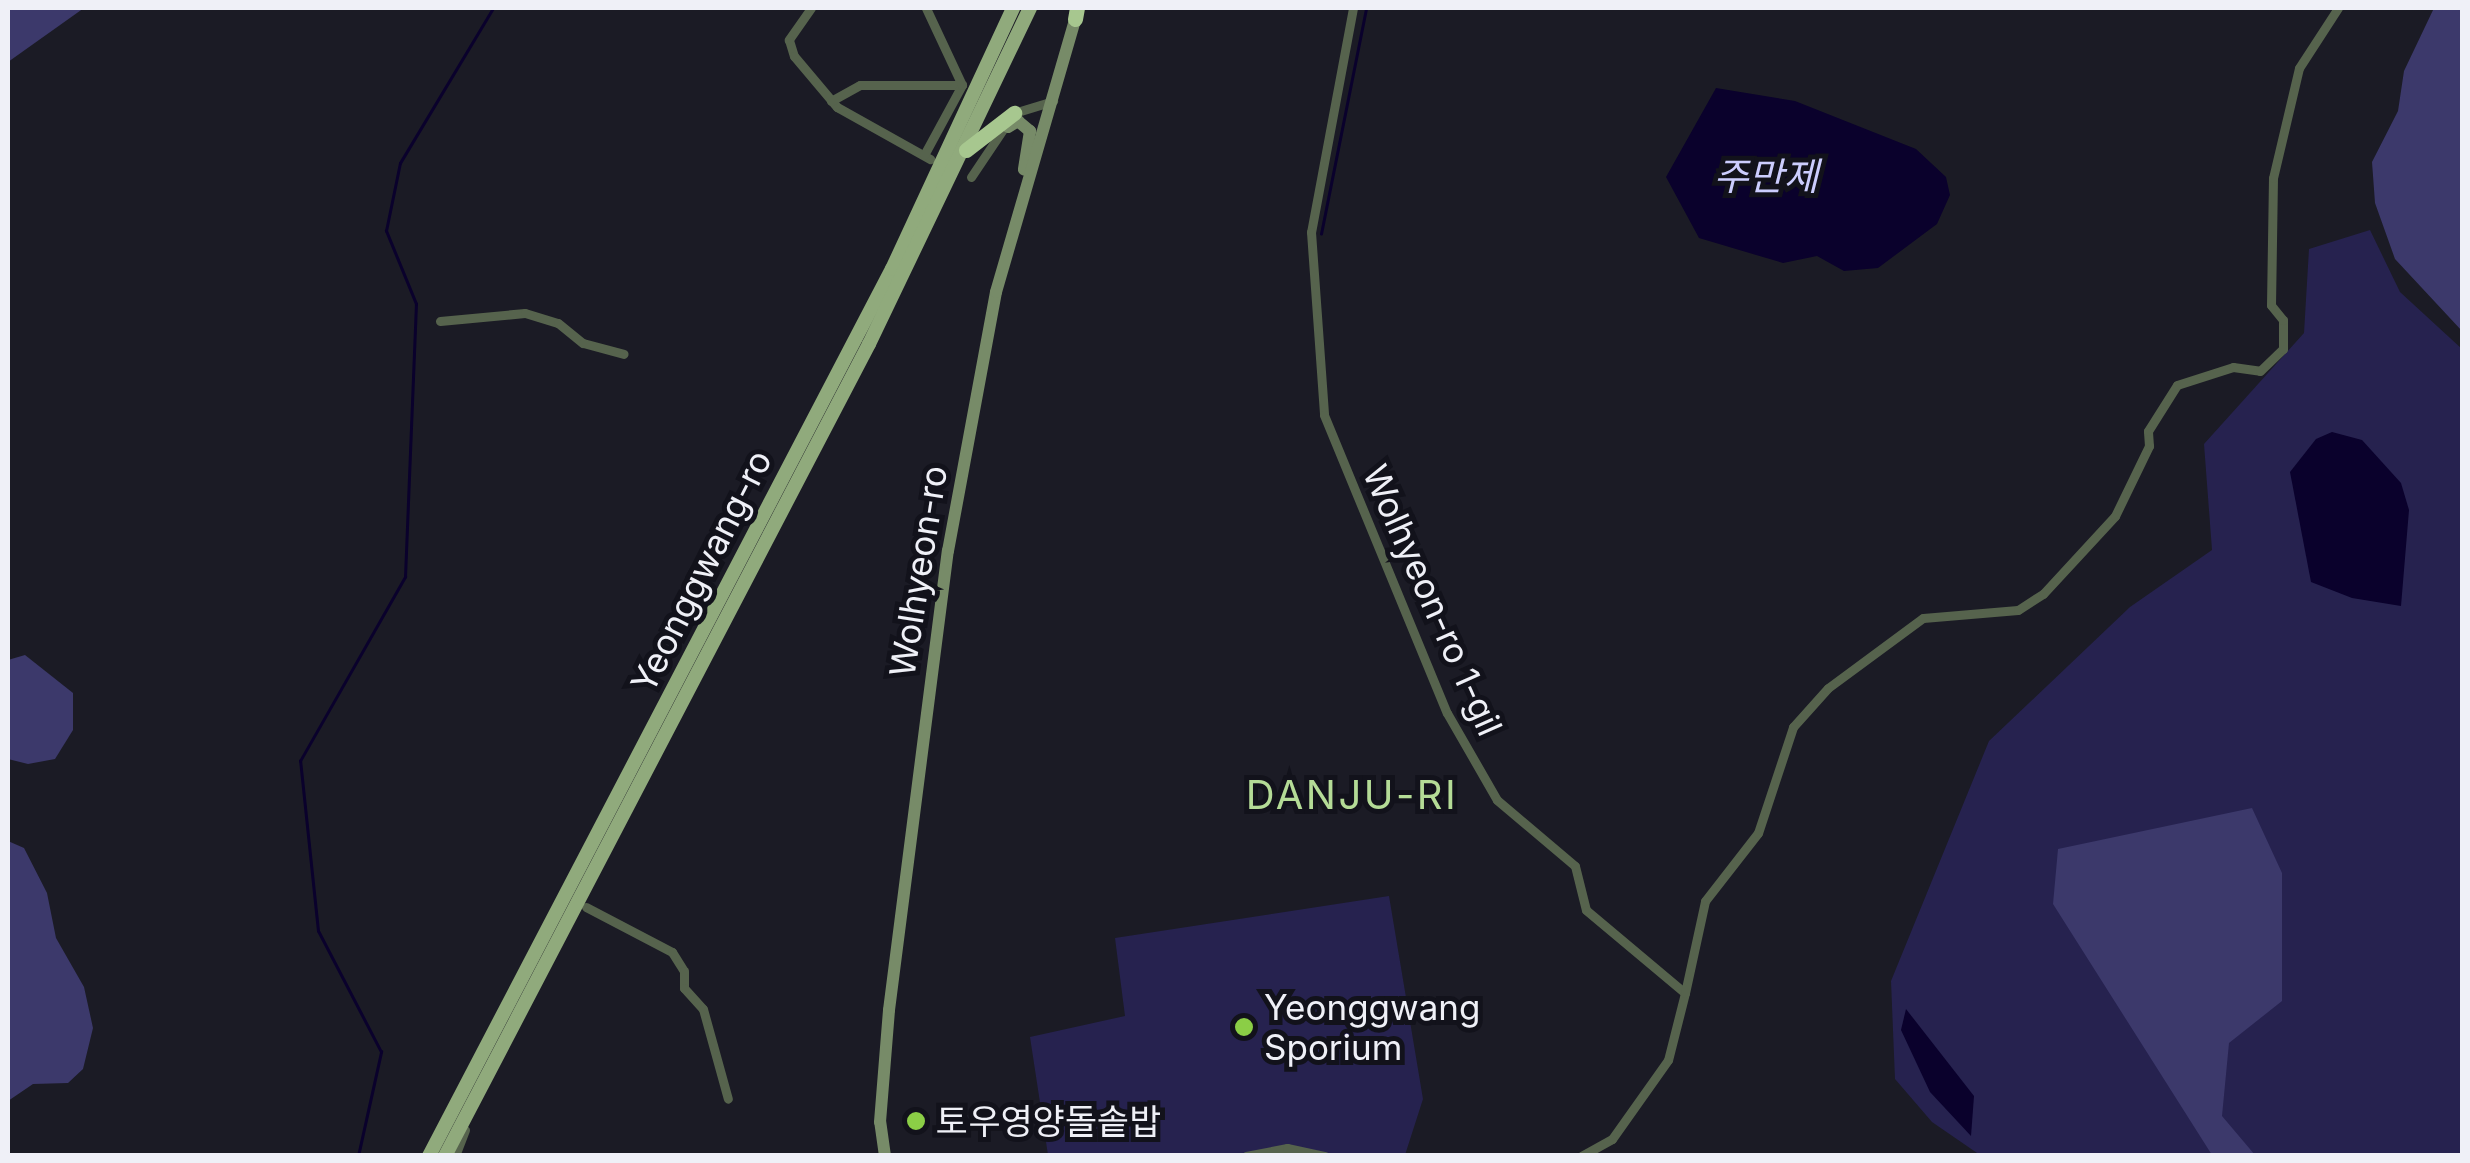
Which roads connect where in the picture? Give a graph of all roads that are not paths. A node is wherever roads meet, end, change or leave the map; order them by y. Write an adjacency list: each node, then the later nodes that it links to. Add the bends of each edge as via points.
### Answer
1 (811, 8): 9 (street, via 789,40 794,56)
2 (926, 8): 8 (street)
3 (1013, 8): 21 (main road, Yeonggwang-ro, via 892,269)
4 (1030, 8): 12 (main road, Yeonggwang-ro)
5 (1353, 8): 18 (street, Wolhyeon-ro 1-gil, via 1310,232 1324,415 1448,714 1498,800 1575,866 1586,910)
6 (2338, 8): 18 (street, via 2299,68 2273,178 2271,305 2283,320 2283,349 2260,371 2233,368 2178,385 2148,431 2150,446 2115,516 2043,594 2018,610 1923,618 1828,688 1793,726 1758,833 1705,902)
7 (1077, 11): 10 (street, Wolhyeon-ro)
8 (962, 85): 9 (street, via 860,85); 9 (street, via 927,157)
9 (832, 101)
10 (1053, 101): 11 (street); 14 (street, Wolhyeon-ro)
11 (1011, 120): 12 (highway); 13 (street); 14 (street, via 1030,131)
12 (966, 150): 19 (main road, Yeonggwang-ro)
13 (971, 177)
14 (1016, 222): 24 (street, Wolhyeon-ro, via 979,367 948,550 889,1010 880,1122)
15 (440, 321): 16 (street, via 525,313 558,323 583,343)
16 (624, 354)
17 (586, 907): 20 (street, via 672,952 684,971 684,988 702,1009)
18 (1685, 993): 27 (street, via 1668,1060 1612,1138)
19 (496, 1059): 22 (main road, Yeonggwang-ro); 23 (street)
20 (728, 1099)
21 (428, 1156)
22 (445, 1156)
23 (455, 1156)
24 (885, 1156)
25 (1246, 1156): 26 (street, via 1287,1148)
26 (1325, 1156)
27 (1582, 1156)

